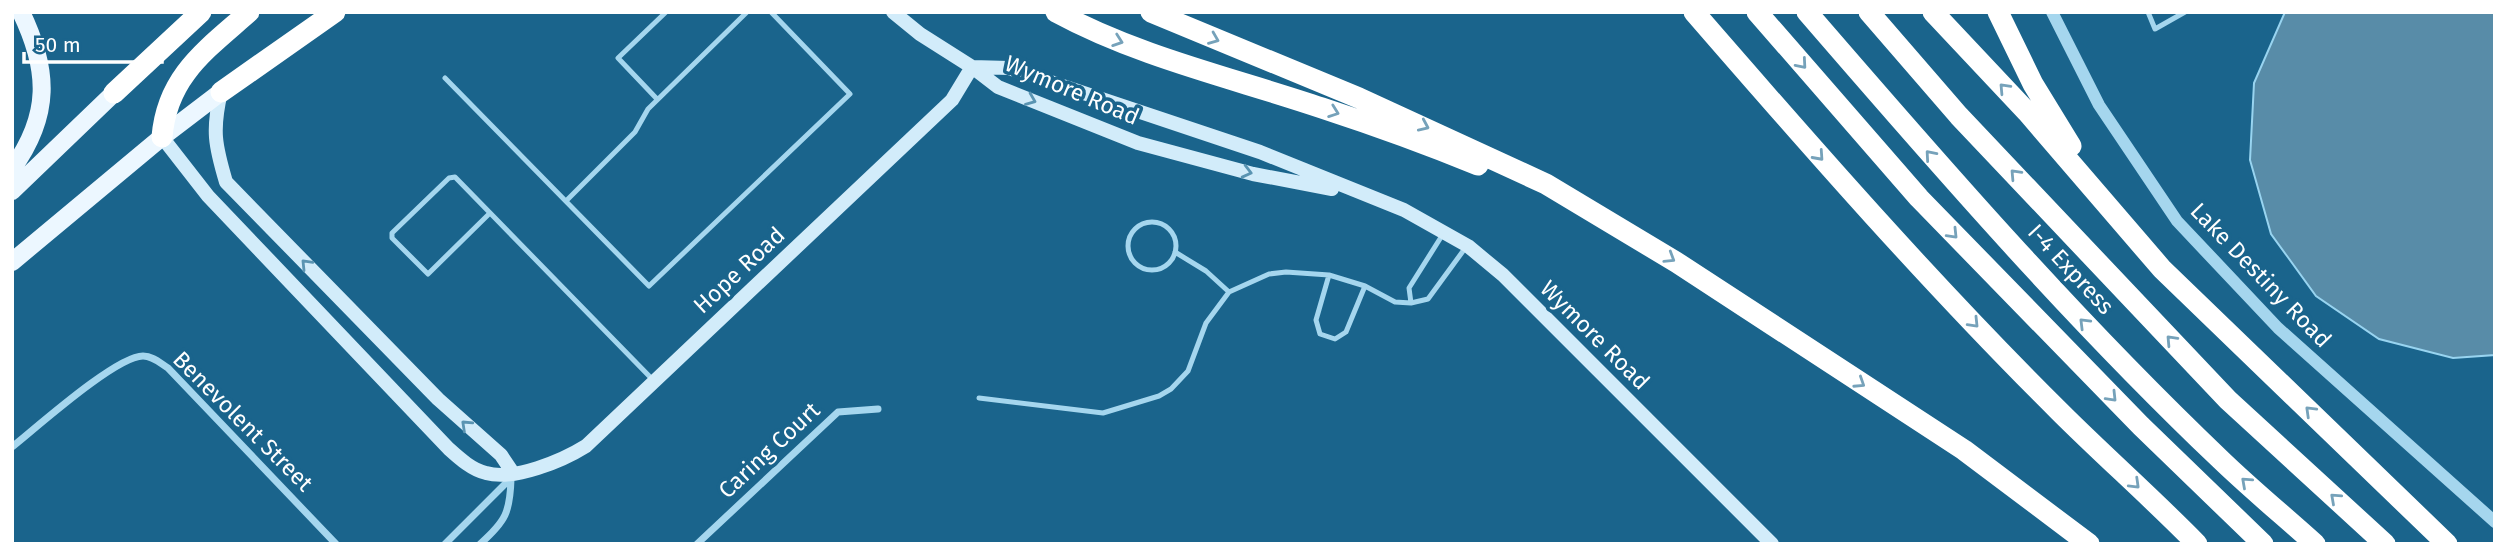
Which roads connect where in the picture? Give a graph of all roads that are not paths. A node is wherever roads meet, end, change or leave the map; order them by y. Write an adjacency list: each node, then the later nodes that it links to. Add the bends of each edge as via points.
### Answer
1 (21, 12): 27 (main road, via 35,40 42,73 41,107 29,143)
2 (183, 12): 24 (highway)
3 (201, 12): 24 (highway)
4 (249, 12): 26 (highway, via 186,72 163,119)
5 (335, 12): 23 (highway)
6 (666, 12): 25 (lane, via 618,58)
7 (747, 12): 25 (lane)
8 (771, 12): 30 (lane, via 850,94 717,224 649,286)
9 (893, 12): 21 (main road, Wymore Road)
10 (1056, 12): 32 (highway, one-way to 32, via 1103,36 1474,163)
11 (1151, 12): 32 (highway, one-way to 32, via 1456,141)
12 (1694, 12): 54 (highway, one-way to 54, via 1935,282 2059,412)
13 (1757, 12): 55 (highway, one-way to 55, via 1919,198 2131,417)
14 (1807, 12): 56 (highway, I-4 Express, one-way to 14, via 2221,460 2076,315)
15 (1869, 12): 57 (highway, one-way to 15, via 2228,400 1959,116)
16 (1933, 12): 37 (highway, one-way to 16)
17 (1998, 12): 37 (highway, via 2056,124)
18 (2052, 12): 47 (street, Lake Destiny Road, via 2099,105 2178,221 2278,328)
19 (2148, 12): 20 (lane, via 2155,29)
20 (2185, 12)
21 (972, 67): 29 (main road, Wymore Road, via 1009,68 1260,152); 29 (main road, Wymore Road, one-way to 29, via 998,87 1138,144 1253,174); 42 (main road, Hope Road, via 952,100)
22 (445, 78): 30 (lane)
23 (221, 92): 26 (main road); 46 (main road, one-way to 23, via 501,455 438,400 226,182 214,123)
24 (114, 93): 28 (main road)
25 (657, 99): 30 (lane, via 635,132)
26 (162, 137): 36 (main road); 46 (main road, Hope Road, via 208,196 449,449 486,473)
27 (12, 169)
28 (12, 191)
29 (1361, 194): 33 (main road, Wymore Road)
30 (566, 201)
31 (490, 213): 31 (lane, via 452,176 392,238 428,274); 42 (lane)
32 (1612, 222): 53 (highway, one-way to 53, via 1964,450)
33 (1444, 231): 34 (main road, Wymore Road); 41 (lane, via 1409,288)
34 (1468, 246): 41 (lane, via 1428,299); 52 (main road, Wymore Road, via 1503,275)
35 (1175, 252): 35 (lane, via 1173,234 1158,223 1140,226 1129,241 1132,259 1146,270 1165,267); 40 (lane)
36 (12, 262)
37 (2162, 268): 58 (highway, one-way to 37)
38 (1329, 275): 39 (lane); 39 (lane, via 1316,320 1320,334 1335,339 1346,332); 40 (lane, via 1269,274)
39 (1365, 286): 41 (lane, via 1395,302)
40 (1229, 292): 43 (lane, via 1206,323 1188,371 1159,396 1103,412)
41 (1411, 303)
42 (654, 381): 46 (main road, Hope Road, via 586,446 566,458)
43 (979, 398)
44 (878, 409): 51 (street, Caring Court, via 838,412)
45 (12, 447): 48 (street, Benevolent Street, via 126,360 154,358)
46 (512, 476): 49 (street); 50 (street, via 510,506)
47 (2495, 522)
48 (336, 544)
49 (445, 544)
50 (480, 544)
51 (698, 544)
52 (1772, 544)
53 (2089, 544)
54 (2196, 544)
55 (2263, 544)
56 (2315, 544)
57 (2385, 544)
58 (2447, 544)

